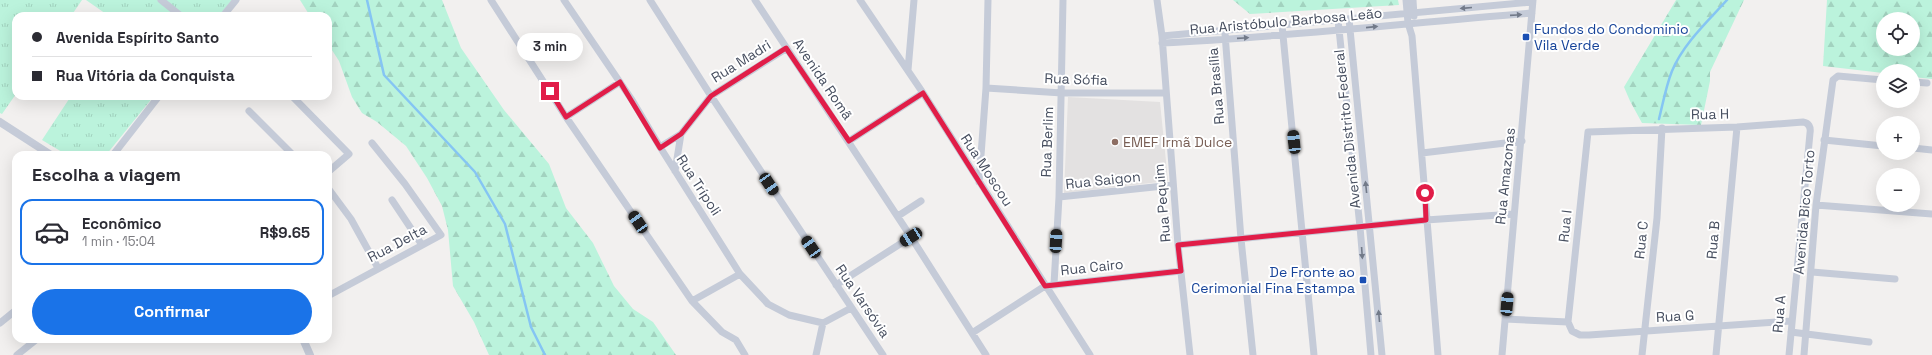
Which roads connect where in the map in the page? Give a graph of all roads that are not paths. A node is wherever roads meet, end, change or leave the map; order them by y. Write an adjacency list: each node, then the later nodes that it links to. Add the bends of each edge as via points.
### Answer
1 (161, 0): 15 (street)
2 (236, 0): 16 (street)
3 (491, 0): 43 (street)
4 (564, 0): 32 (street, Rua Trípoli)
5 (650, 0): 39 (street, Rua Varsóvia)
6 (755, 0): 29 (street, Avenida Romã)
7 (860, 0): 30 (street, Rua Moscou)
8 (914, 0): 30 (street)
9 (988, 0): 35 (street)
10 (1063, 0): 36 (street, Rua Berlim)
11 (1157, 0): 28 (street, Rua Pequim)
12 (1406, 0): 17 (street)
13 (1413, 0): 17 (street)
14 (1532, 1): 17 (street, one-way to 17); 18 (street, Rua Amazonas)
15 (176, 12)
16 (226, 12)
17 (1411, 13): 19 (street); 21 (street)
18 (1532, 13): 21 (street, Rua Aristóbulo Barbosa Leão, one-way to 18); 52 (street, Rua Amazonas)
19 (1349, 19): 20 (street); 24 (street, Avenida Distrito Federal)
20 (1338, 20): 22 (street); 25 (street, Avenida Distrito Federal)
21 (1411, 23): 24 (street, Rua Aristóbulo Barbosa Leão, one-way to 21); 61 (street)
22 (1282, 25): 23 (street); 26 (street)
23 (1225, 30): 27 (street, Rua Brasília); 28 (street)
24 (1350, 30): 25 (street, Rua Aristóbulo Barbosa Leão); 75 (street, Avenida Distrito Federal, one-way to 24)
25 (1339, 31): 26 (street, Rua Aristóbulo Barbosa Leão); 76 (street, Avenida Distrito Federal)
26 (1284, 35): 27 (street, Rua Aristóbulo Barbosa Leão, one-way to 26); 77 (street)
27 (1226, 39): 28 (street, Rua Aristóbulo Barbosa Leão); 79 (street, Rua Brasília)
28 (1162, 40): 38 (street, Rua Pequim)
29 (786, 48): 39 (street, Rua Madri); 51 (street, Avenida Romã)
30 (908, 70): 37 (street, Rua Moscou)
31 (1876, 79): 50 (street, Avenida Bico Torto, via 1840,76 1833,80)
32 (620, 82): 43 (street); 55 (street, Rua Trípoli)
33 (1920, 82): 34 (street)
34 (1927, 83)
35 (986, 88): 36 (street, Rua Sófia); 64 (street)
36 (1062, 92): 38 (street, Rua Sófia); 67 (street, Rua Berlim)
37 (923, 93): 51 (street); 64 (street, Rua Moscou)
38 (1165, 94): 65 (street, Rua Pequim)
39 (711, 96): 49 (street, Rua Madri); 88 (street, Rua Varsóvia)
40 (156, 100): 59 (street)
41 (296, 100): 62 (street, via 349,154)
42 (250, 111): 60 (street)
43 (566, 117): 91 (street)
44 (0, 122): 58 (street)
45 (1736, 127): 46 (street, Rua H); 48 (street, Rua H, via 1804,122 1809,125); 99 (street, Rua B)
46 (1662, 128): 47 (street, Rua H); 100 (street, Rua C, via 1657,218)
47 (1588, 132): 96 (street, Rua I)
48 (1810, 133): 50 (street); 95 (street, Rua A)
49 (681, 134): 55 (street, Rua Madri); 63 (street, Rua Madri)
50 (1824, 137): 54 (street); 70 (street, Avenida Bico Torto)
51 (849, 141): 73 (street, Avenida Romã)
52 (1522, 141): 61 (street); 71 (street, Rua Amazonas)
53 (372, 143): 80 (street, Rua Delta, via 441,235)
54 (1876, 145)
55 (660, 148): 63 (street, Rua Trípoli)
56 (1920, 149): 57 (street)
57 (1932, 150)
58 (45, 151)
59 (116, 151)
60 (289, 151)
61 (1422, 153): 74 (street)
62 (332, 169)
63 (675, 171): 85 (street, Rua Trípoli)
64 (979, 183): 89 (street, Rua Moscou)
65 (1173, 185): 67 (street, Rua Saigon); 81 (street, Rua Pequim)
66 (332, 193): 82 (street, via 351,219)
67 (1059, 197): 87 (street, Rua Berlim)
68 (392, 200): 80 (street)
69 (921, 201): 73 (street)
70 (1816, 205): 72 (street); 84 (street, Avenida Bico Torto)
71 (1514, 214): 74 (street); 94 (street, Rua Amazonas)
72 (1932, 214)
73 (898, 216): 78 (street, Avenida Romã)
74 (1426, 220): 75 (street); 119 (street)
75 (1370, 226): 76 (street); 118 (street, Avenida Distrito Federal, one-way to 75)
76 (1360, 227): 77 (street); 117 (street, Avenida Distrito Federal, one-way to 117)
77 (1303, 233): 79 (street); 116 (street)
78 (911, 237): 88 (street); 102 (street, Avenida Romã)
79 (1241, 239): 81 (street); 115 (street, Rua Brasília)
80 (422, 245): 82 (street, Rua Delta)
81 (1178, 245): 83 (street, Rua Pequim)
82 (378, 268): 90 (street, Rua Delta)
83 (1181, 271): 87 (street, Rua Cairo); 114 (street, Rua Pequim)
84 (1812, 272): 86 (street); 103 (street, Avenida Bico Torto)
85 (740, 274): 91 (street); 98 (street, Rua Trípoli, via 768,304 789,315)
86 (1895, 278)
87 (1054, 284): 89 (street, Rua Cairo)
88 (836, 285): 92 (street, Rua Varsóvia)
89 (1045, 286): 102 (street, Rua Cairo); 113 (street, Rua Moscou)
90 (332, 294)
91 (692, 301): 109 (street, via 718,328 736,340)
92 (852, 308): 98 (street); 111 (street, Rua Varsóvia)
93 (12, 313): 97 (street)
94 (1505, 319): 96 (street); 120 (street, Rua Amazonas)
95 (1791, 321): 99 (street, Rua G); 101 (street, Rua A)
96 (1568, 322): 100 (street, Rua G, via 1572,331 1580,335)
97 (0, 323)
98 (823, 323): 110 (street)
99 (1719, 326): 100 (street, Rua G); 122 (street, Rua B)
100 (1644, 331): 121 (street, Rua C)
101 (1791, 332): 103 (street); 123 (street, Rua A)
102 (972, 333): 112 (street, Avenida Romã)
103 (1806, 333): 104 (street); 124 (street, Avenida Bico Torto)
104 (1869, 342)
105 (32, 343): 107 (street)
106 (305, 343): 108 (street)
107 (17, 355)
108 (310, 355)
109 (745, 355)
110 (816, 355)
111 (883, 355)
112 (986, 355)
113 (1090, 355)
114 (1190, 355)
115 (1253, 355)
116 (1314, 355)
117 (1370, 355)
118 (1382, 355)
119 (1438, 355)
120 (1502, 355)
121 (1642, 355)
122 (1716, 355)
123 (1789, 355)
124 (1804, 355)

